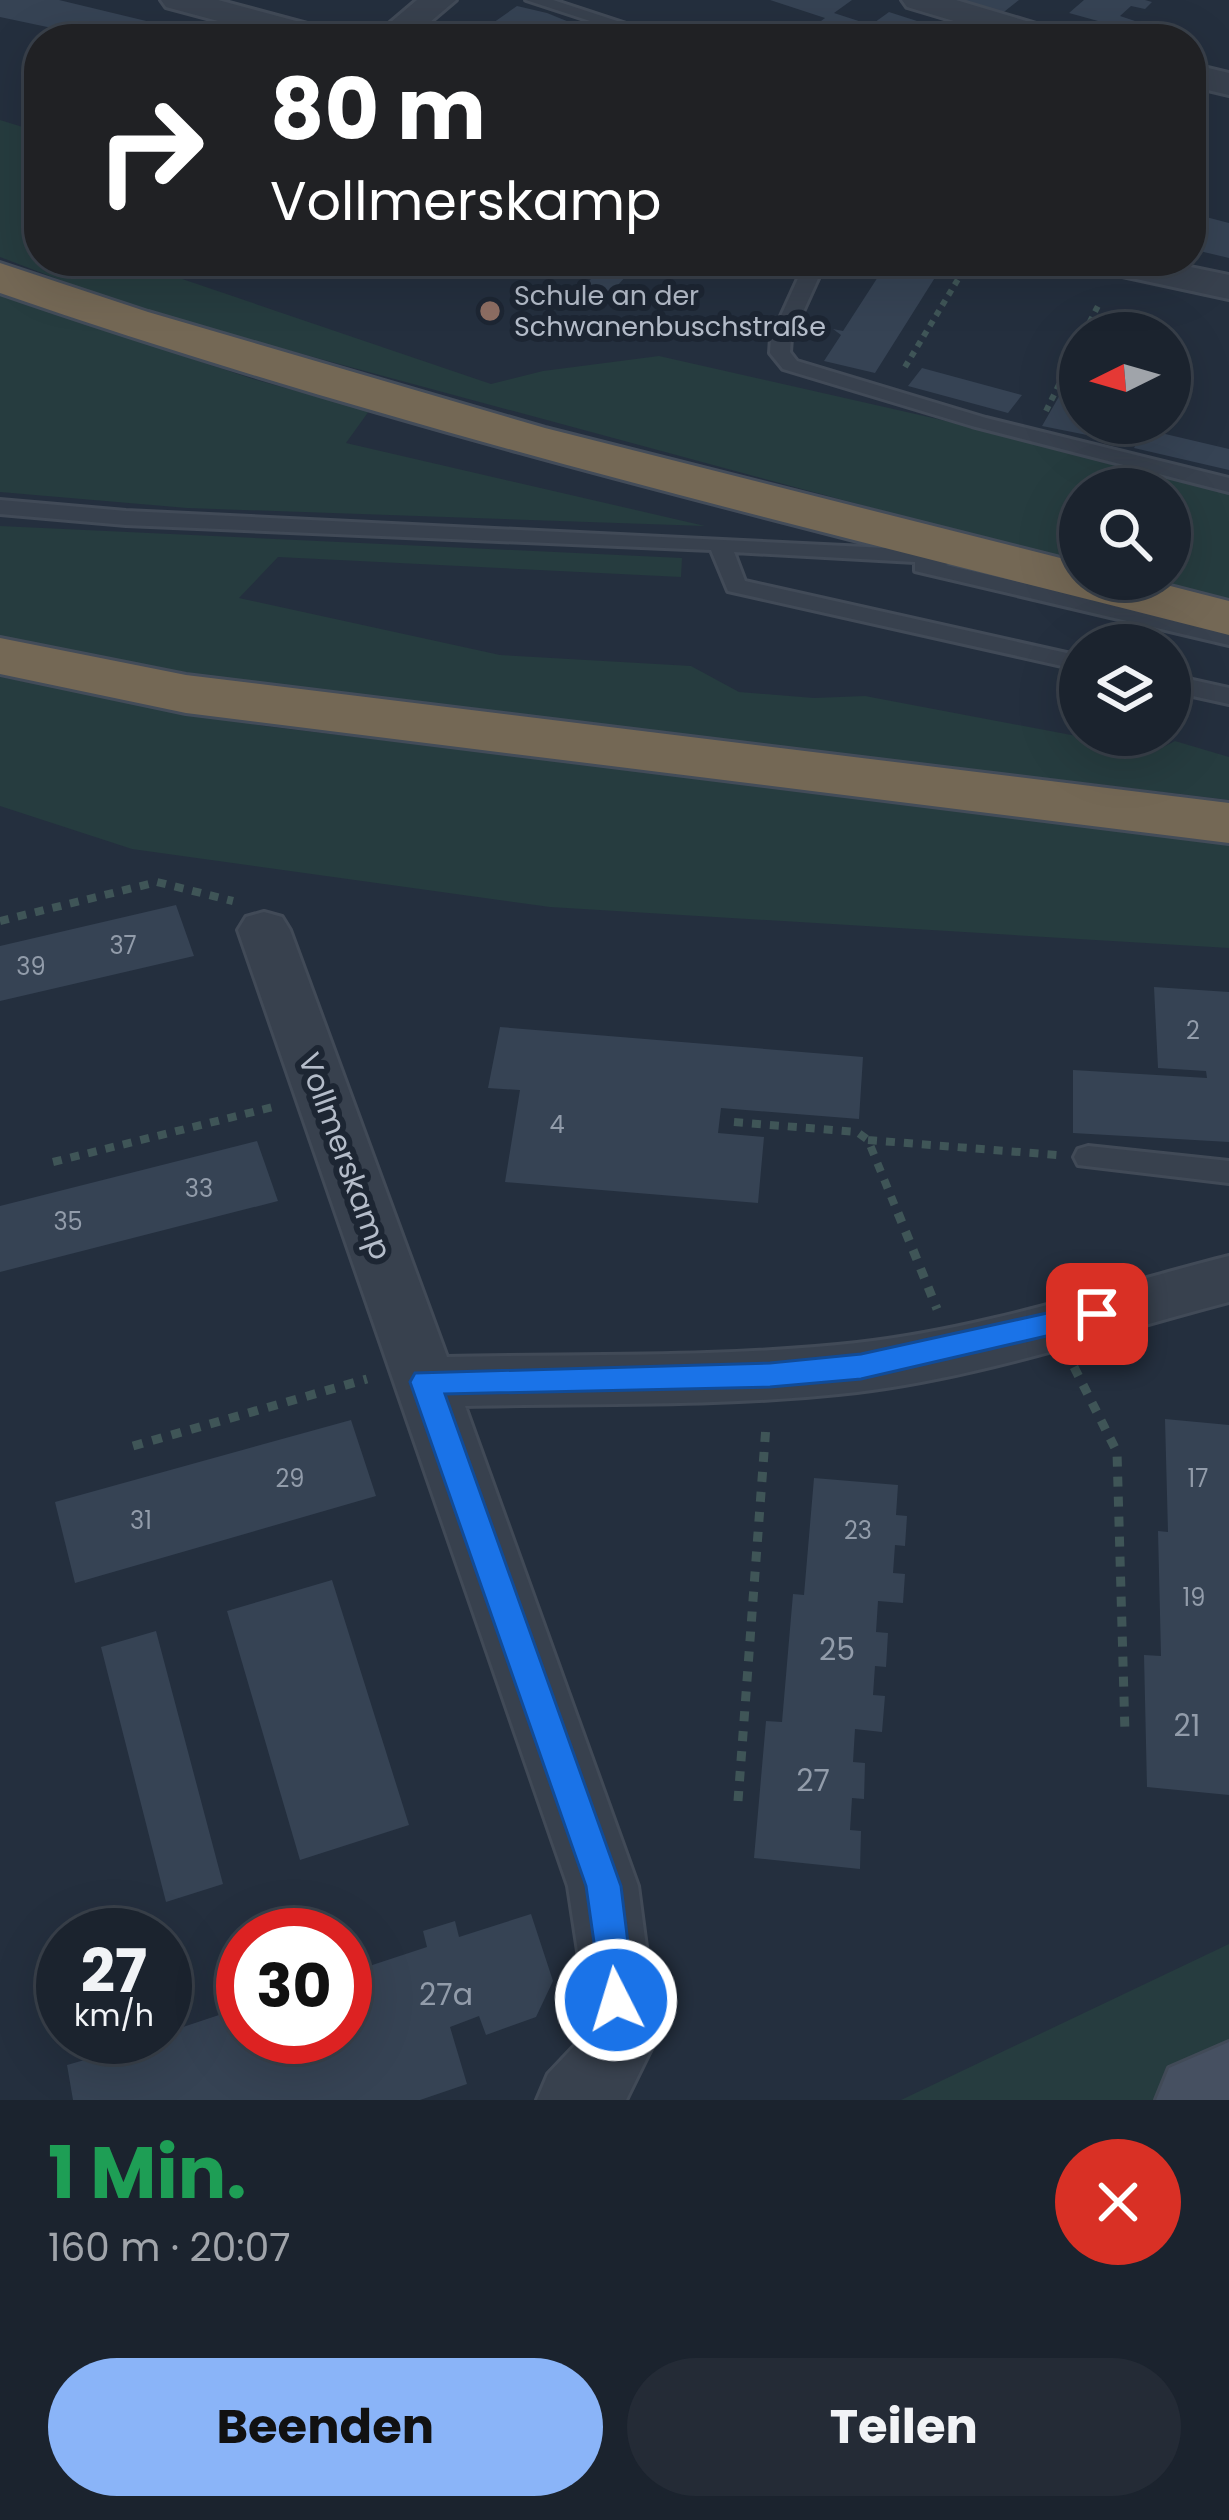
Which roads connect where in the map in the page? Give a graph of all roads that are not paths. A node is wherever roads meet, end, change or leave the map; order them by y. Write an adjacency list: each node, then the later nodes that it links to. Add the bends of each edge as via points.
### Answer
1 (178, 0): 5 (street)
2 (439, 0): 6 (street)
3 (535, 0): 7 (lane)
4 (919, 0): 8 (street)
5 (268, 24)
6 (408, 24)
7 (614, 24)
8 (1000, 24)
9 (809, 276): 13 (lane, via 781,338 790,365)
10 (1176, 276): 12 (street)
11 (0, 277): 17 (highway, via 527,439)
12 (1229, 287)
13 (1229, 485)
14 (0, 507): 15 (lane)
15 (720, 544): 16 (lane); 21 (lane, via 736,586)
16 (852, 550): 17 (lane); 19 (lane)
17 (1007, 563): 18 (highway)
18 (1229, 618)
19 (1229, 638)
20 (0, 656): 24 (highway, via 186,694)
21 (1059, 658)
22 (1191, 687): 23 (lane)
23 (1229, 696)
24 (1229, 823)
25 (264, 930): 29 (street, Vollmerskamp)
26 (1088, 1157): 27 (lane)
27 (1229, 1172)
28 (1229, 1279): 29 (street, via 861,1367 770,1375)
29 (422, 1373): 31 (street, Vollmerskamp, via 603,1886 618,2040 590,2089)
30 (1229, 2087): 32 (main road)
31 (574, 2100)
32 (1201, 2100)

